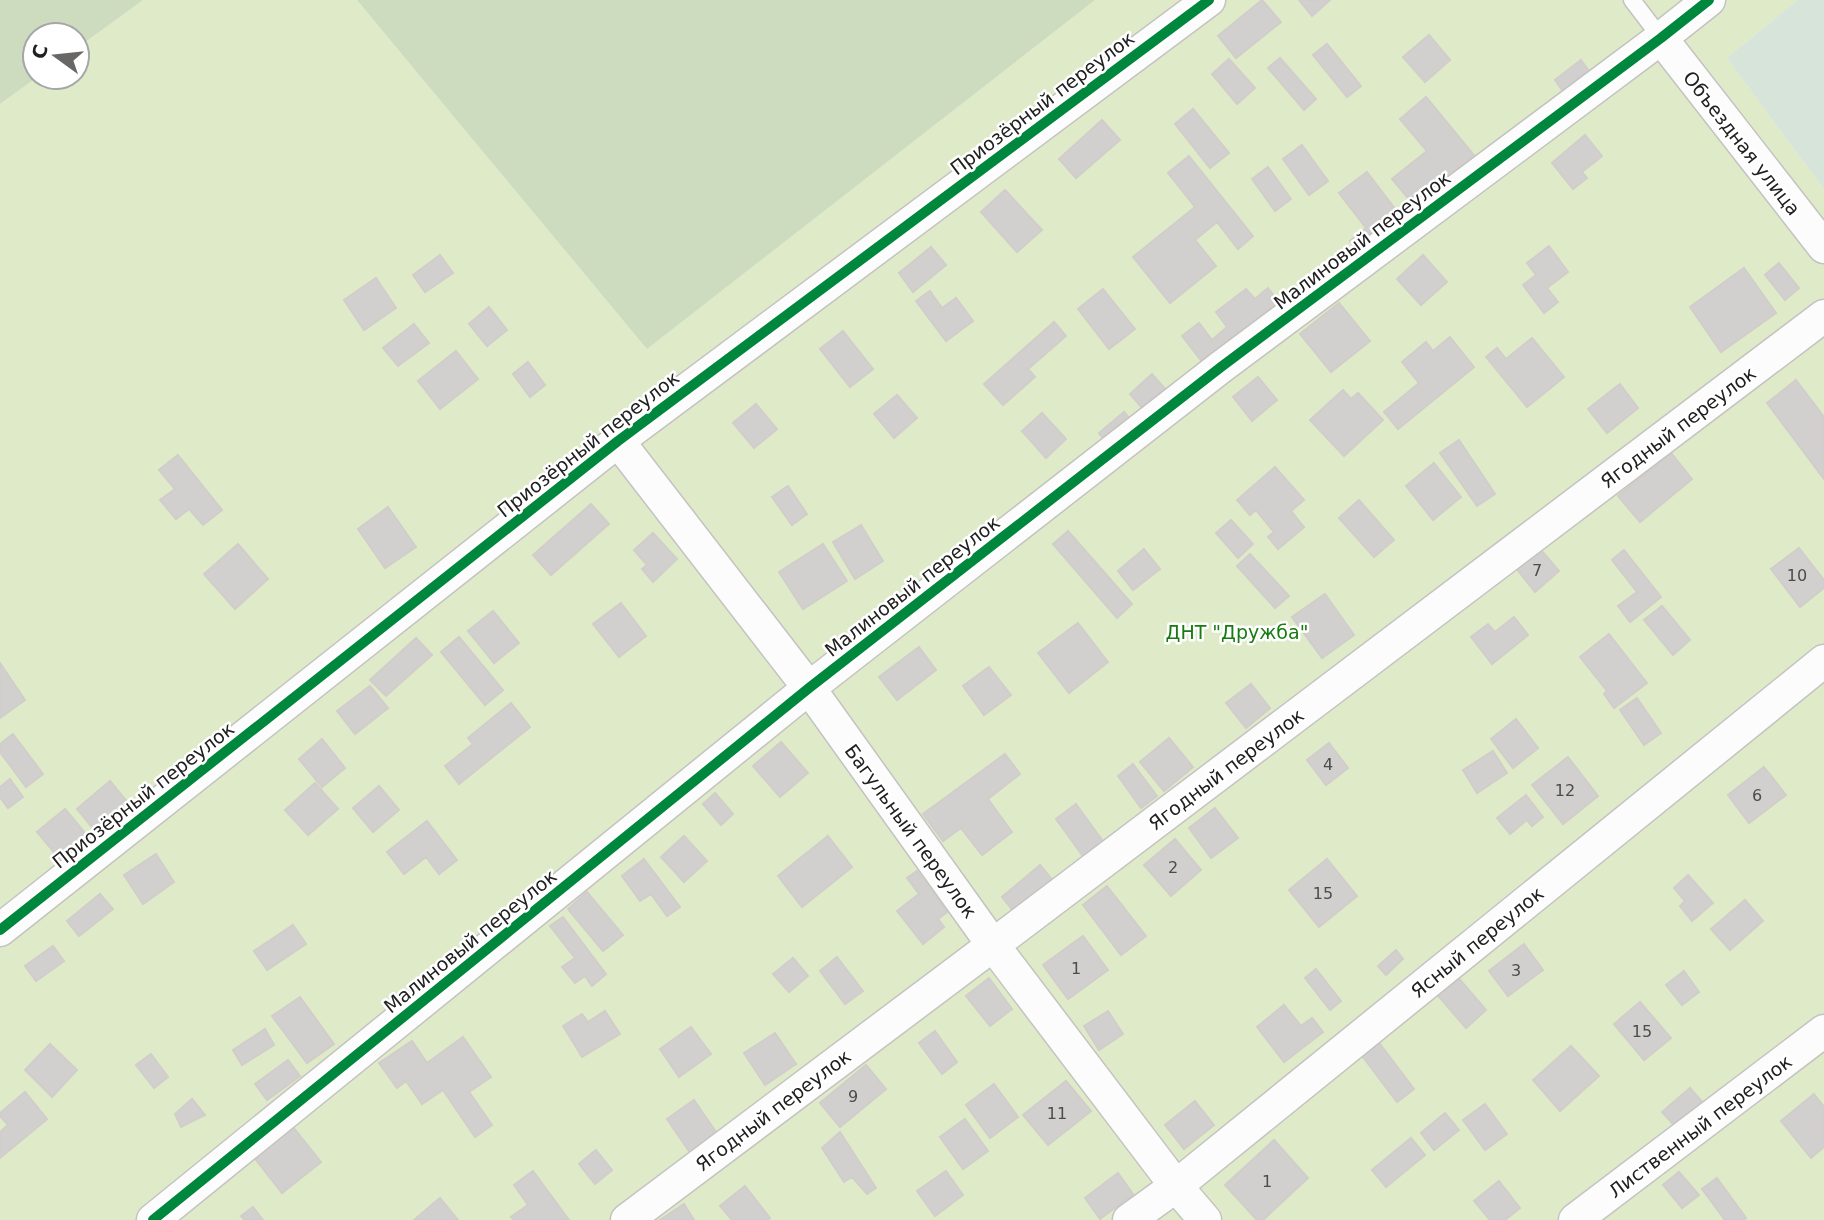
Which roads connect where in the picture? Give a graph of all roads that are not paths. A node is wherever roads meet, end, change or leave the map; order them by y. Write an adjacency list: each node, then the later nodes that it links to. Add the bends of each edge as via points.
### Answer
1 (1209, 0): 7 (street, Приозёрный переулок)
2 (1632, 0): 4 (lane)
3 (1709, 0): 4 (street, Малиновый переулок)
4 (1661, 38): 5 (street, Объездная улица); 9 (street, Малиновый переулок, via 1221,367)
5 (1824, 247)
6 (1824, 316): 11 (street, Ягодный переулок)
7 (618, 441): 9 (street, Багульный переулок); 10 (street, Приозёрный переулок)
8 (1824, 661): 13 (street, Ясный переулок)
9 (809, 688): 11 (street, Багульный переулок); 14 (street, Малиновый переулок)
10 (0, 930)
11 (993, 945): 13 (street, Багульный переулок); 15 (street, Ягодный переулок)
12 (1824, 1031): 18 (street, Лиственный переулок)
13 (1176, 1186): 16 (street, Ясный переулок); 17 (street, Багульный переулок)
14 (153, 1220)
15 (627, 1220)
16 (1129, 1220)
17 (1205, 1220)
18 (1575, 1220)

